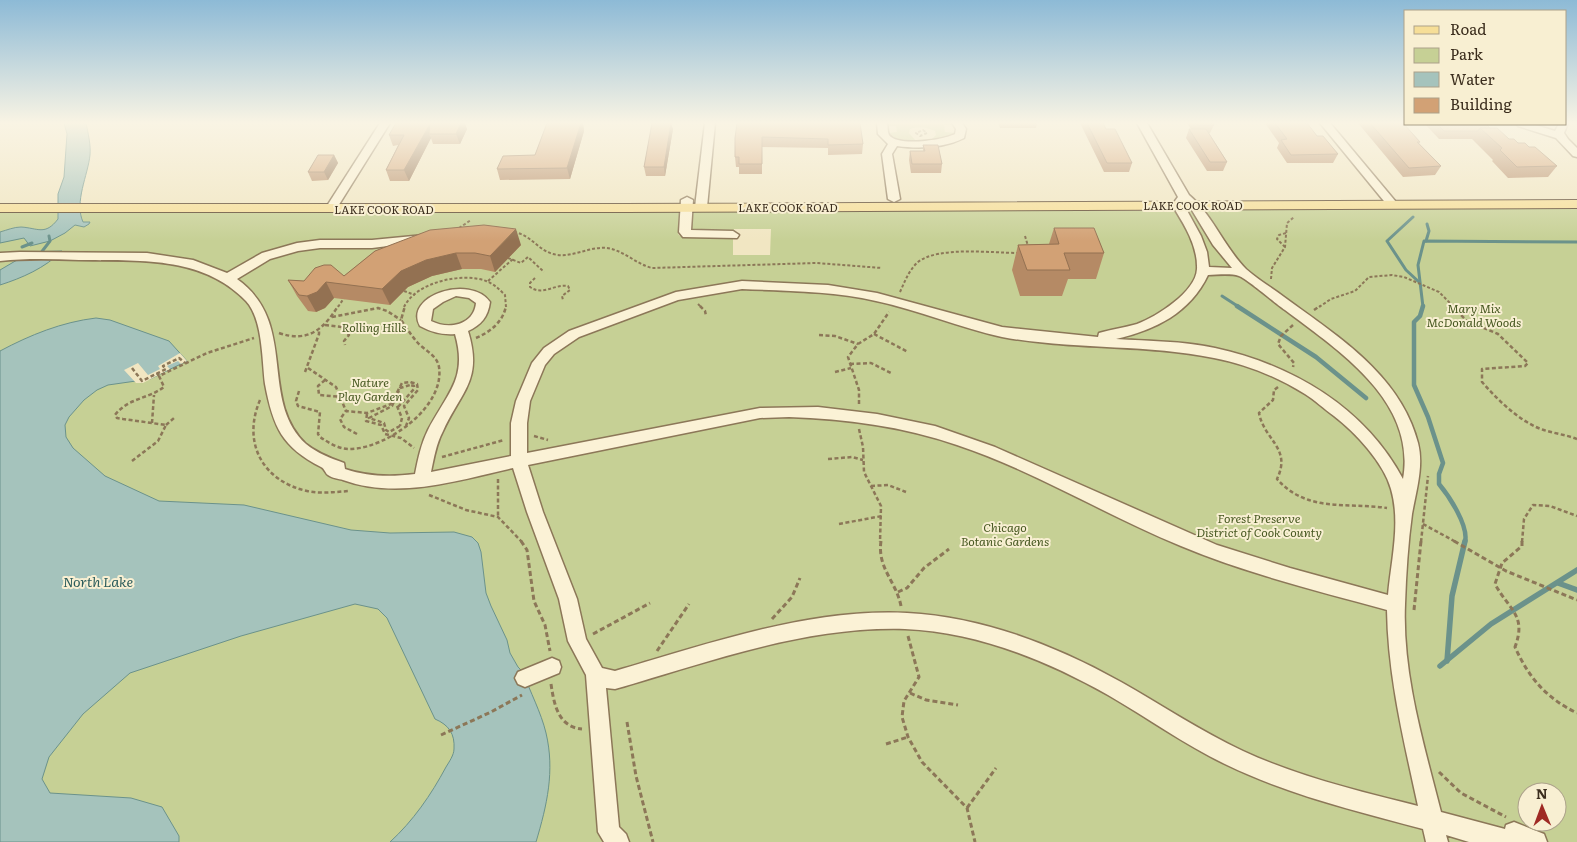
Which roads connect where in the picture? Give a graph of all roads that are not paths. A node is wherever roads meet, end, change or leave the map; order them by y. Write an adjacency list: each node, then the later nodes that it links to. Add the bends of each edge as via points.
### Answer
1 (360, 162): 15 (street)
2 (702, 162): 13 (street)
3 (888, 162): 7 (street)
4 (1163, 162): 10 (street)
5 (1357, 162): 9 (street)
6 (1577, 195): 9 (main road, LAKE COOK ROAD)
7 (894, 199): 10 (main road, LAKE COOK ROAD); 13 (main road, LAKE COOK ROAD)
8 (0, 200): 11 (main road, LAKE COOK ROAD)
9 (1388, 200): 10 (main road, LAKE COOK ROAD); 14 (main road, LAKE COOK ROAD)
10 (1185, 202): 13 (main road, LAKE COOK ROAD); 20 (street); 21 (street)
11 (33, 204): 12 (main road, LAKE COOK ROAD); 16 (main road, LAKE COOK ROAD)
12 (105, 204): 15 (main road, LAKE COOK ROAD)
13 (694, 204): 15 (main road, LAKE COOK ROAD); 18 (street, via 687,234)
14 (1577, 204)
15 (333, 205)
16 (0, 208)
17 (445, 233): 22 (street, via 387,243 297,247 266,256)
18 (733, 235)
19 (0, 257): 22 (street, via 158,257 193,265)
20 (1203, 271): 21 (street); 26 (street, via 1188,299 1159,319 1120,334)
21 (1242, 272): 29 (street, via 1356,358 1388,393 1411,445 1412,471)
22 (227, 279): 28 (street, via 252,298 264,323 276,405 289,436 334,471 390,483)
23 (764, 286): 24 (street); 24 (street, via 712,288 676,296); 26 (street, via 802,286 849,292 1002,332)
24 (652, 306): 27 (street, via 574,334 549,351 539,363 523,401 518,433)
25 (460, 328): 28 (street, via 468,352 464,379 435,431)
26 (1082, 340): 29 (street, via 1215,353 1265,368 1310,390 1352,422 1368,439 1399,488)
27 (519, 461): 28 (street); 30 (street, via 760,413 794,412 880,420 924,429 988,450 1237,560); 32 (street, via 568,599 577,641)
28 (422, 480)
29 (1405, 515): 30 (street)
30 (1396, 604): 34 (street, via 1407,713)
31 (555, 658): 33 (street)
32 (595, 674): 34 (street, via 615,680 815,627 904,621 964,628 1052,656 1100,680 1236,759 1318,789); 35 (street, via 609,832)
33 (528, 684)
34 (1434, 821): 36 (street); 37 (street); 38 (street, via 1471,821)
35 (618, 842)
36 (1437, 842)
37 (1521, 842)
38 (1536, 842)

